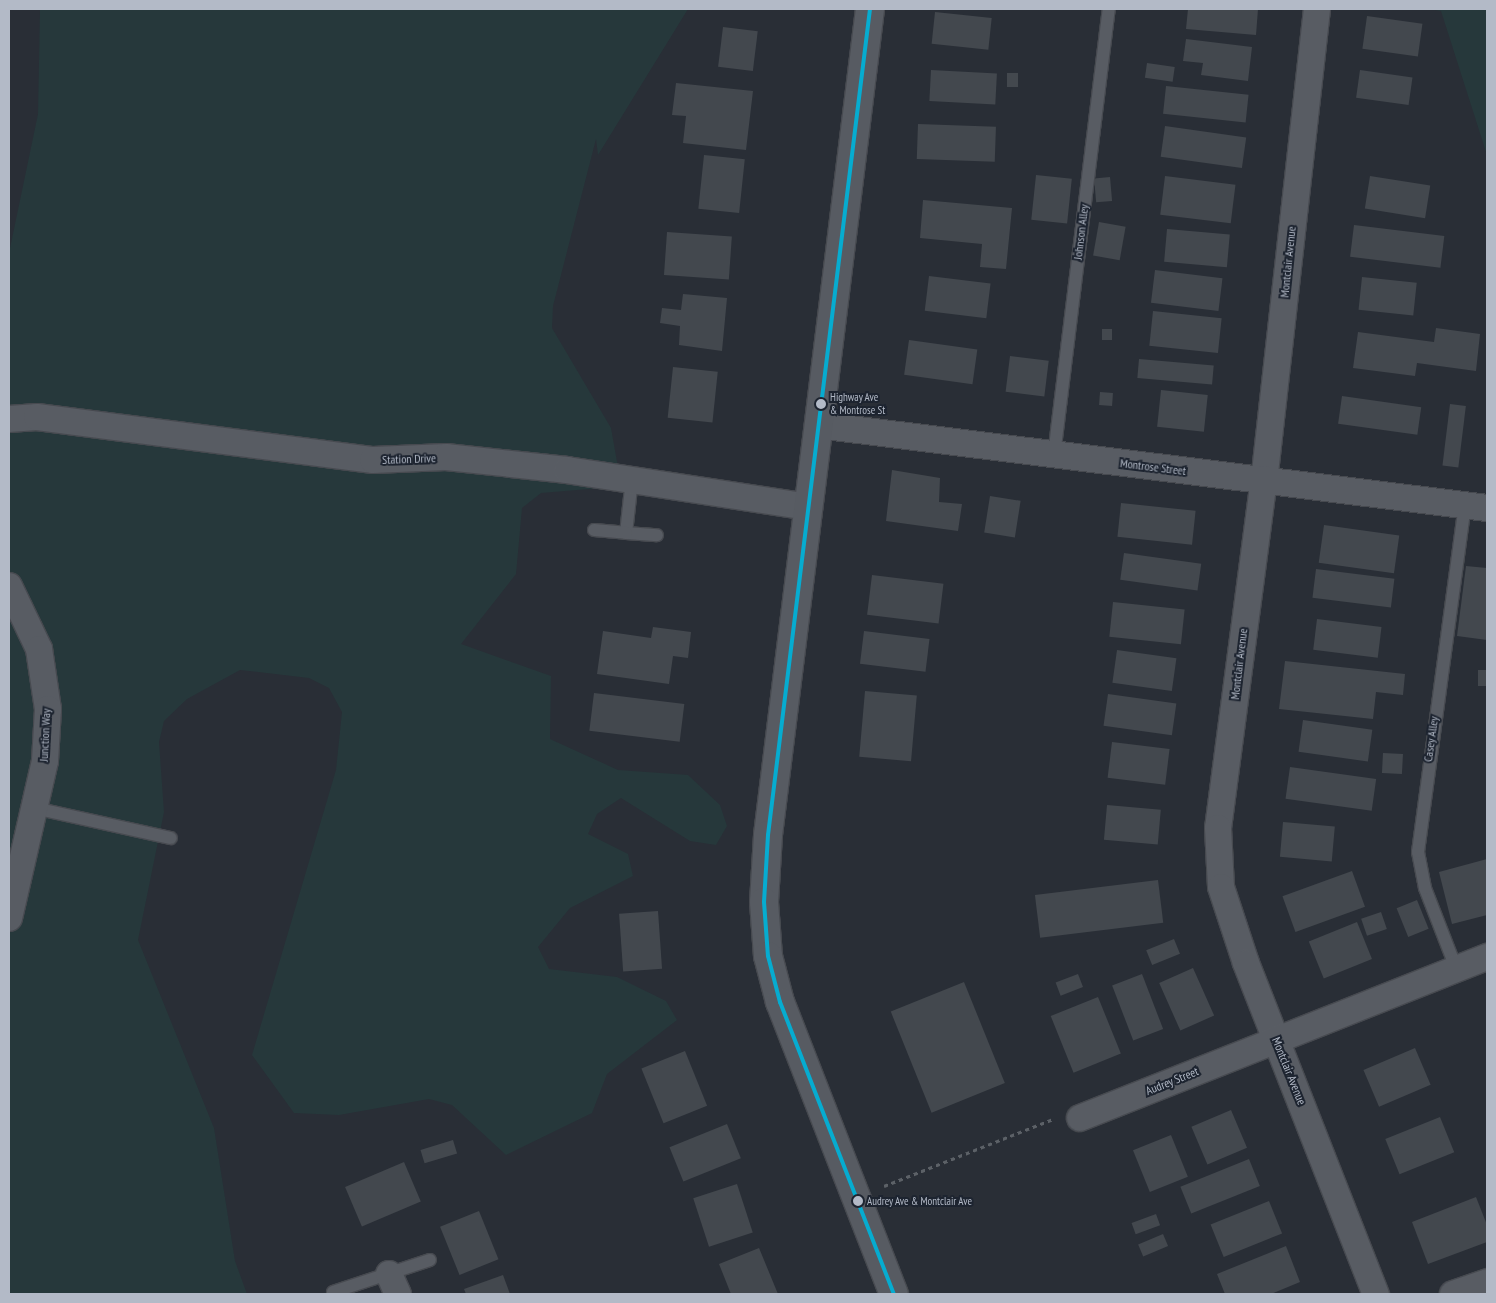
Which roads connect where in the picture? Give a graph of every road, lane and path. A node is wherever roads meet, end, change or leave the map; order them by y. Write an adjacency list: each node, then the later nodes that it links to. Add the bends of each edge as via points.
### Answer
1 (870, 9): 5 (main road)
2 (1108, 9): 6 (lane, Johnson Alley)
3 (1317, 9): 8 (street, Montclair Avenue)
4 (9, 419): 7 (street, Station Drive, via 37,417 373,460 446,457)
5 (818, 425): 6 (street, Montrose Street); 10 (main road)
6 (1054, 455): 8 (street, Montrose Street)
7 (632, 480): 10 (street, Station Drive); 12 (lane)
8 (1264, 480): 9 (street, Montrose Street); 20 (street, Montclair Avenue, via 1218,828 1221,887)
9 (1476, 506): 19 (lane, Casey Alley, via 1418,852 1425,888)
10 (808, 507): 22 (main road, via 768,835 765,911 768,956 780,1002)
11 (594, 530): 12 (lane)
12 (626, 532): 13 (lane)
13 (657, 535)
14 (9, 586): 15 (street, Junction Way, via 39,649 48,709 45,761)
15 (34, 808): 16 (lane); 17 (street, Junction Way)
16 (171, 838)
17 (9, 918)
18 (1487, 957): 19 (street, Audrey Street)
19 (1456, 968): 20 (street, Audrey Street)
20 (1276, 1039): 21 (street, Audrey Street); 28 (street, Montclair Avenue)
21 (1080, 1118): 22 (path, via 1062,1116)
22 (856, 1197): 27 (main road)
23 (430, 1260): 25 (lane)
24 (1487, 1282): 29 (street)
25 (394, 1284): 26 (lane)
26 (332, 1292)
27 (894, 1294)
28 (1376, 1294)
29 (1453, 1294)

